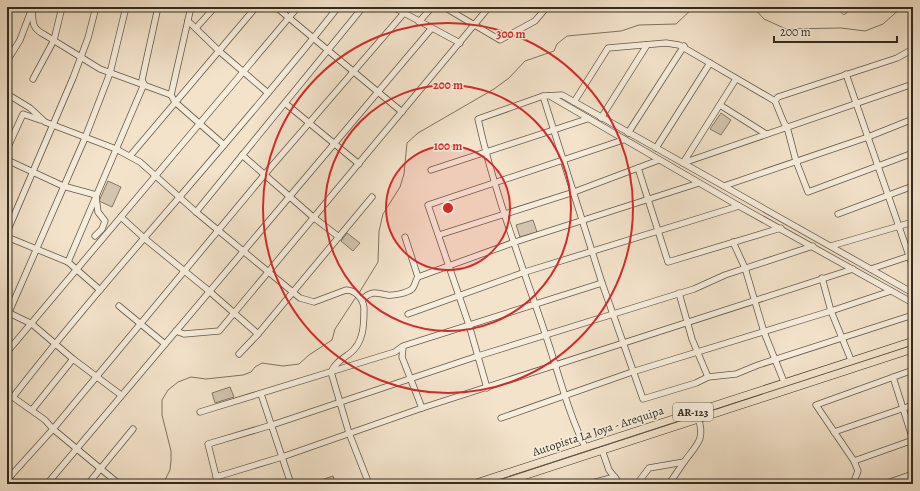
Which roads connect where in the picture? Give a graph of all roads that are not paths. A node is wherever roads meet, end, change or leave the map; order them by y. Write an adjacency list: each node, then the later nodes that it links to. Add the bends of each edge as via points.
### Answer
1 (62, 7): 25 (street)
2 (96, 7): 32 (street)
3 (126, 7): 37 (street)
4 (158, 7): 41 (street, via 142,80)
5 (191, 7): 19 (street)
6 (215, 7): 22 (street)
7 (256, 7): 31 (street)
8 (276, 7): 18 (street)
9 (338, 7): 24 (street)
10 (364, 7): 30 (street)
11 (393, 7): 17 (street)
12 (432, 7): 20 (street)
13 (444, 7): 21 (street)
14 (489, 7): 21 (street)
15 (546, 7): 21 (street, via 535,21 503,40)
16 (297, 8): 18 (street)
17 (404, 13): 20 (street); 35 (street)
18 (289, 18): 24 (street); 36 (street)
19 (188, 21): 22 (street); 46 (street)
20 (419, 22): 23 (street)
21 (474, 24): 26 (street)
22 (196, 28): 31 (street)
23 (432, 28): 26 (street); 44 (street)
24 (314, 39): 30 (street); 43 (street)
25 (54, 40): 32 (street); 33 (street, via 36,31 32,7 27,25); 39 (street)
26 (460, 43): 55 (street)
27 (646, 45): 28 (street, via 666,43); 51 (street, via 608,48); 57 (street)
28 (684, 46): 34 (street); 65 (street)
29 (913, 49): 38 (street, via 897,58)
30 (329, 50): 35 (street); 52 (street)
31 (219, 51): 36 (street); 50 (street)
32 (81, 57): 37 (street); 61 (street)
33 (7, 61)
34 (710, 63): 40 (street); 72 (street)
35 (353, 70): 44 (street); 60 (street)
36 (244, 71): 43 (street); 62 (street)
37 (110, 74): 41 (street); 68 (street)
38 (846, 74): 49 (street, via 778,97); 53 (street)
39 (33, 79)
40 (736, 79): 49 (street); 54 (street)
41 (144, 84): 46 (street); 74 (street)
42 (913, 84): 53 (street)
43 (268, 92): 70 (street)
44 (378, 92): 55 (street); 71 (street)
45 (7, 94): 59 (street, via 30,108)
46 (171, 95): 50 (street)
47 (543, 96): 48 (street); 64 (street); 75 (street, via 478,119)
48 (550, 96): 51 (street, via 562,96); 56 (street)
49 (774, 101): 63 (street)
50 (175, 102): 62 (street); 78 (street)
51 (574, 102): 57 (street)
52 (285, 103): 60 (street); 77 (street)
53 (858, 104): 63 (street); 67 (street)
54 (720, 105): 66 (street); 83 (street)
55 (402, 112): 84 (street)
56 (587, 118): 64 (street); 69 (street)
57 (601, 118): 65 (street)
58 (913, 119): 67 (street)
59 (45, 122): 61 (street); 73 (street, via 23,114)
60 (309, 123): 71 (street); 89 (street)
61 (52, 124): 68 (street); 88 (street)
62 (200, 124): 70 (street); 90 (street)
63 (787, 127): 66 (street); 82 (street)
64 (554, 130): 75 (street); 80 (street)
65 (628, 133): 72 (street)
66 (766, 134): 83 (street)
67 (868, 137): 82 (street); 85 (street)
68 (85, 138): 74 (street); 93 (street)
69 (623, 140): 80 (street); 81 (street)
70 (224, 145): 100 (street)
71 (333, 145): 84 (street); 101 (street)
72 (656, 148): 83 (street)
73 (7, 149)
74 (116, 149): 78 (street); 97 (street)
75 (485, 151): 87 (street); 92 (street)
76 (913, 153): 85 (street)
77 (242, 155): 89 (street); 104 (street)
78 (130, 156): 90 (street)
79 (7, 160): 88 (street)
80 (564, 160): 92 (street); 96 (street)
81 (659, 160): 86 (street); 91 (street)
82 (796, 161): 85 (street, via 808,192); 94 (street)
83 (683, 163): 94 (street)
84 (359, 164): 108 (street)
85 (879, 165): 99 (street)
86 (638, 168): 96 (street); 102 (street)
87 (431, 170)
88 (32, 172): 93 (street); 114 (street)
89 (265, 174): 101 (street); 113 (street)
90 (155, 176): 100 (street); 107 (street)
91 (700, 183): 102 (street); 103 (street)
92 (495, 184): 106 (street); 116 (street, via 428,205)
93 (64, 186): 97 (street); 126 (street)
94 (724, 186): 125 (street)
95 (913, 186): 99 (street)
96 (574, 192): 106 (street); 109 (street)
97 (96, 195): 117 (street, via 98,212 105,222); 130 (street)
98 (372, 196): 119 (street)
99 (888, 196): 105 (street); 112 (street)
100 (179, 197): 104 (street); 121 (street)
101 (289, 197): 108 (street); 127 (street)
102 (649, 199): 109 (street); 115 (street)
103 (740, 206): 111 (street); 115 (street)
104 (196, 212): 113 (street)
105 (838, 214)
106 (505, 215): 116 (street); 122 (street)
107 (121, 217): 121 (street); 136 (street)
108 (313, 217): 119 (street); 138 (street)
109 (583, 220): 122 (street); 128 (street)
110 (913, 222): 112 (street)
111 (780, 228): 123 (street); 124 (street)
112 (898, 228): 125 (street); 129 (street)
113 (219, 230): 127 (street); 137 (street)
114 (7, 232)
115 (658, 233): 123 (street, via 668,262); 128 (street)
116 (438, 235): 131 (street)
117 (95, 236)
118 (7, 237): 126 (street)
119 (339, 237): 147 (street)
120 (405, 237): 140 (street)
121 (144, 238): 137 (street); 143 (street)
122 (515, 242): 131 (street); 139 (street)
123 (733, 242): 133 (street)
124 (813, 246): 133 (street); 134 (street)
125 (831, 246): 135 (street)
126 (36, 250): 130 (street); 156 (street)
127 (244, 250): 138 (street); 144 (street)
128 (593, 252): 139 (street); 142 (street)
129 (911, 256): 132 (street); 135 (street)
130 (68, 262): 136 (street)
131 (448, 267): 140 (street); 149 (street)
132 (913, 267)
133 (745, 268): 148 (street); 151 (street)
134 (853, 268): 141 (street); 145 (street)
135 (871, 269): 146 (street)
136 (76, 270): 143 (street); 163 (street)
137 (185, 271): 144 (street); 161 (street)
138 (270, 272): 147 (street); 157 (street)
139 (525, 272): 149 (street); 153 (street)
140 (418, 277): 150 (street, via 413,287 405,292 388,295 374,292 367,294)
141 (822, 278): 151 (street); 155 (street)
142 (602, 283): 153 (street); 159 (street)
143 (100, 290): 171 (street)
144 (209, 291): 157 (street); 165 (street)
145 (891, 291): 152 (street); 155 (street)
146 (912, 292)
147 (292, 293): 150 (street, via 314,302 349,290); 167 (street)
148 (679, 293): 159 (street); 162 (street)
149 (458, 296): 158 (street); 164 (street)
150 (362, 300): 185 (street, via 364,312 360,340 354,350 339,361)
151 (755, 300): 162 (street); 166 (street)
152 (913, 303)
153 (535, 304): 164 (street); 168 (street)
154 (118, 306): 161 (street)
155 (831, 311): 166 (street); 169 (street)
156 (8, 312): 163 (street)
157 (234, 313): 165 (street, via 219,331 184,334); 167 (street)
158 (408, 314)
159 (613, 315): 168 (street); 173 (street)
160 (913, 315): 169 (street)
161 (141, 323): 172 (street); 187 (street)
162 (688, 323): 173 (street); 177 (street)
163 (32, 324): 171 (street); 176 (street)
164 (469, 325): 174 (street); 179 (street)
165 (176, 331): 172 (street)
166 (764, 332): 177 (street); 181 (street)
167 (258, 334): 178 (street)
168 (546, 334): 179 (street); 183 (street)
169 (843, 338): 181 (street); 182 (street)
170 (913, 340): 182 (main road, Autopista La Joya - Arequipa / AR-123)
171 (55, 343): 180 (street); 196 (street)
172 (165, 344): 195 (street)
173 (622, 344): 183 (street); 186 (street)
174 (403, 346): 185 (street, via 395,352); 190 (street, via 402,357)
175 (913, 348): 205 (main road, Autopista La Joya - Arequipa / AR-123)
176 (7, 352)
177 (697, 352): 186 (street); 188 (street)
178 (239, 354)
179 (478, 356): 190 (street); 192 (street)
180 (73, 359): 187 (street); 202 (street)
181 (775, 360): 188 (street, via 730,375); 191 (street)
182 (851, 360): 191 (main road, Autopista La Joya - Arequipa / AR-123)
183 (555, 366): 192 (street); 197 (street)
184 (913, 370): 189 (street)
185 (331, 372): 194 (street); 198 (street)
186 (632, 372): 188 (street, via 643,399); 197 (street)
187 (97, 376): 195 (street); 207 (street)
188 (708, 377)
189 (893, 377): 201 (street); 209 (street, via 816,405)
190 (409, 378): 198 (street); 200 (street)
191 (784, 382): 212 (main road, Autopista La Joya - Arequipa / AR-123)
192 (487, 388): 200 (street)
193 (7, 393): 196 (street)
194 (261, 394): 203 (street); 206 (street)
195 (122, 395): 213 (street)
196 (13, 397): 202 (street)
197 (564, 397): 204 (street); 212 (street)
198 (340, 402): 206 (street); 210 (street)
199 (913, 405): 201 (street)
200 (422, 408): 210 (street)
201 (902, 409): 209 (street); 211 (street)
202 (32, 410): 207 (street)
203 (200, 412)
204 (501, 418)
205 (698, 418): 214 (main road, Autopista La Joya - Arequipa / AR-123); 216 (street, via 702,437)
206 (272, 425): 215 (street); 220 (street, via 208,444)
207 (53, 429): 213 (street); 222 (street)
208 (133, 429): 218 (street)
209 (834, 432): 217 (street)
210 (349, 433): 215 (street); 228 (street)
211 (913, 440): 217 (street)
212 (585, 447): 229 (main road, Autopista La Joya - Arequipa / AR-123)
213 (76, 448): 218 (street); 223 (street)
214 (602, 450): 221 (street); 230 (main road, Autopista La Joya - Arequipa / AR-123)
215 (282, 456): 220 (street); 227 (street)
216 (684, 462): 233 (street, via 649,468); 234 (street)
217 (854, 462): 235 (street, via 858,471)
218 (101, 469): 224 (street); 225 (street)
219 (913, 474): 236 (street)
220 (216, 477): 226 (street)
221 (615, 477): 231 (street); 232 (street)
222 (7, 480)
223 (47, 484)
224 (88, 484)
225 (119, 484)
226 (218, 484)
227 (291, 484)
228 (369, 484)
229 (473, 484)
230 (499, 484)
231 (588, 484)
232 (620, 484)
233 (637, 484)
234 (669, 484)
235 (853, 484)
236 (884, 484)

